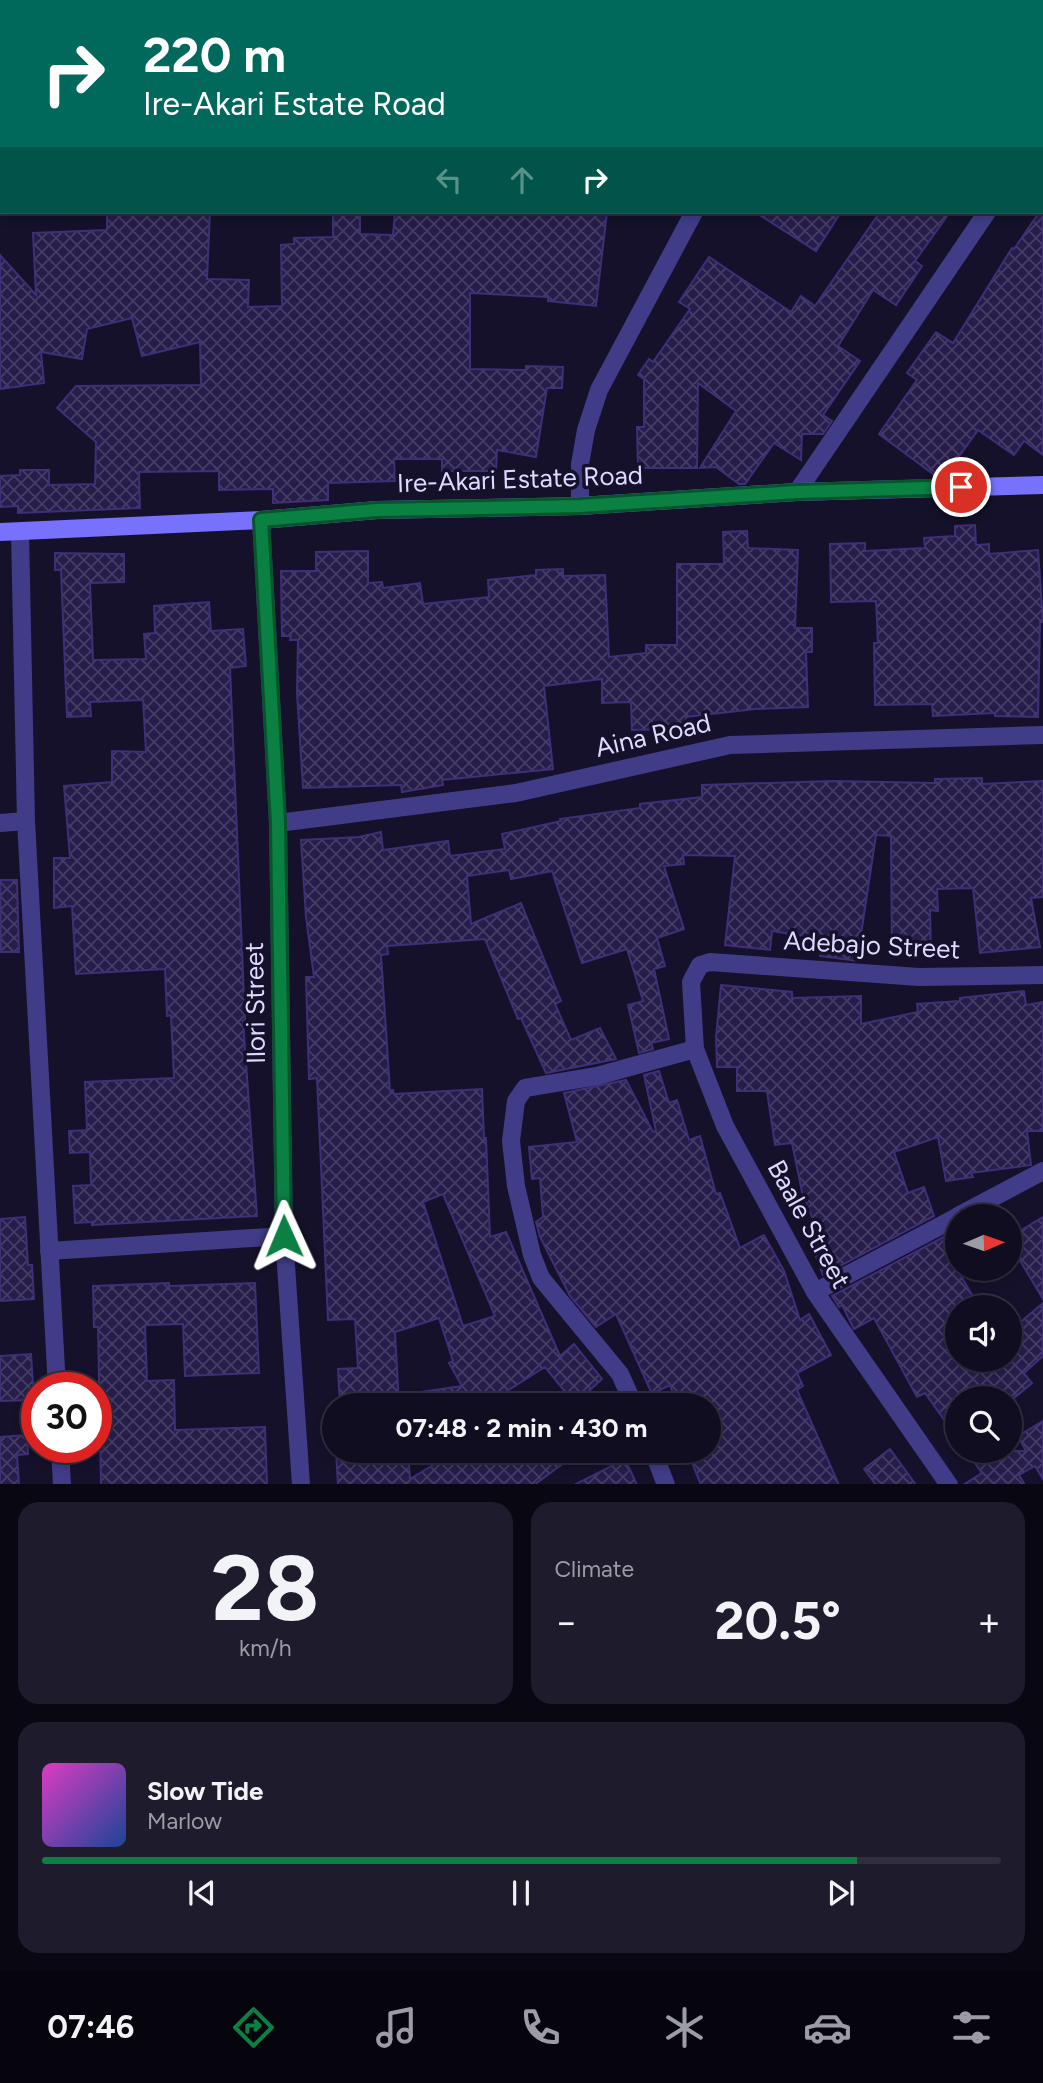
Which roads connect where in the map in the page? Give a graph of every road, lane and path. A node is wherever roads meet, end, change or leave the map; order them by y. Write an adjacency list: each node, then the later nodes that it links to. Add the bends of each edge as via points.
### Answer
1 (693, 214): 5 (street, via 599,390 580,464)
2 (986, 214): 4 (street)
3 (1043, 485): 4 (street, Ire-Akari Estate Road)
4 (797, 492): 5 (street, Ire-Akari Estate Road)
5 (580, 506): 6 (street, Ire-Akari Estate Road, via 377,510)
6 (261, 520): 8 (street, Ire-Akari Estate Road); 12 (street, Ilori Street)
7 (0, 532): 8 (street, Ire-Akari Estate Road)
8 (20, 532): 10 (street)
9 (1043, 734): 12 (street, Aina Road, via 730,745 516,793)
10 (26, 821): 11 (street); 20 (street)
11 (0, 823)
12 (278, 823): 19 (street, Ilori Street)
13 (700, 965): 14 (street, Adebajo Street, via 710,962 919,977); 15 (street, Baale Street, via 691,982)
14 (1043, 975)
15 (695, 1049): 21 (street, Baale Street, via 724,1126); 23 (street, via 597,1076 525,1088 516,1101 511,1140 532,1255 541,1278 620,1374)
16 (1043, 1171): 17 (street)
17 (982, 1204)
18 (945, 1224): 21 (street)
19 (284, 1236): 20 (street); 27 (street, Ilori Street)
20 (49, 1251): 22 (street)
21 (815, 1292): 29 (street, Baale Street)
22 (56, 1372)
23 (629, 1393)
24 (61, 1463): 26 (street)
25 (658, 1463): 28 (street)
26 (62, 1484)
27 (301, 1484)
28 (666, 1484)
29 (948, 1484)

